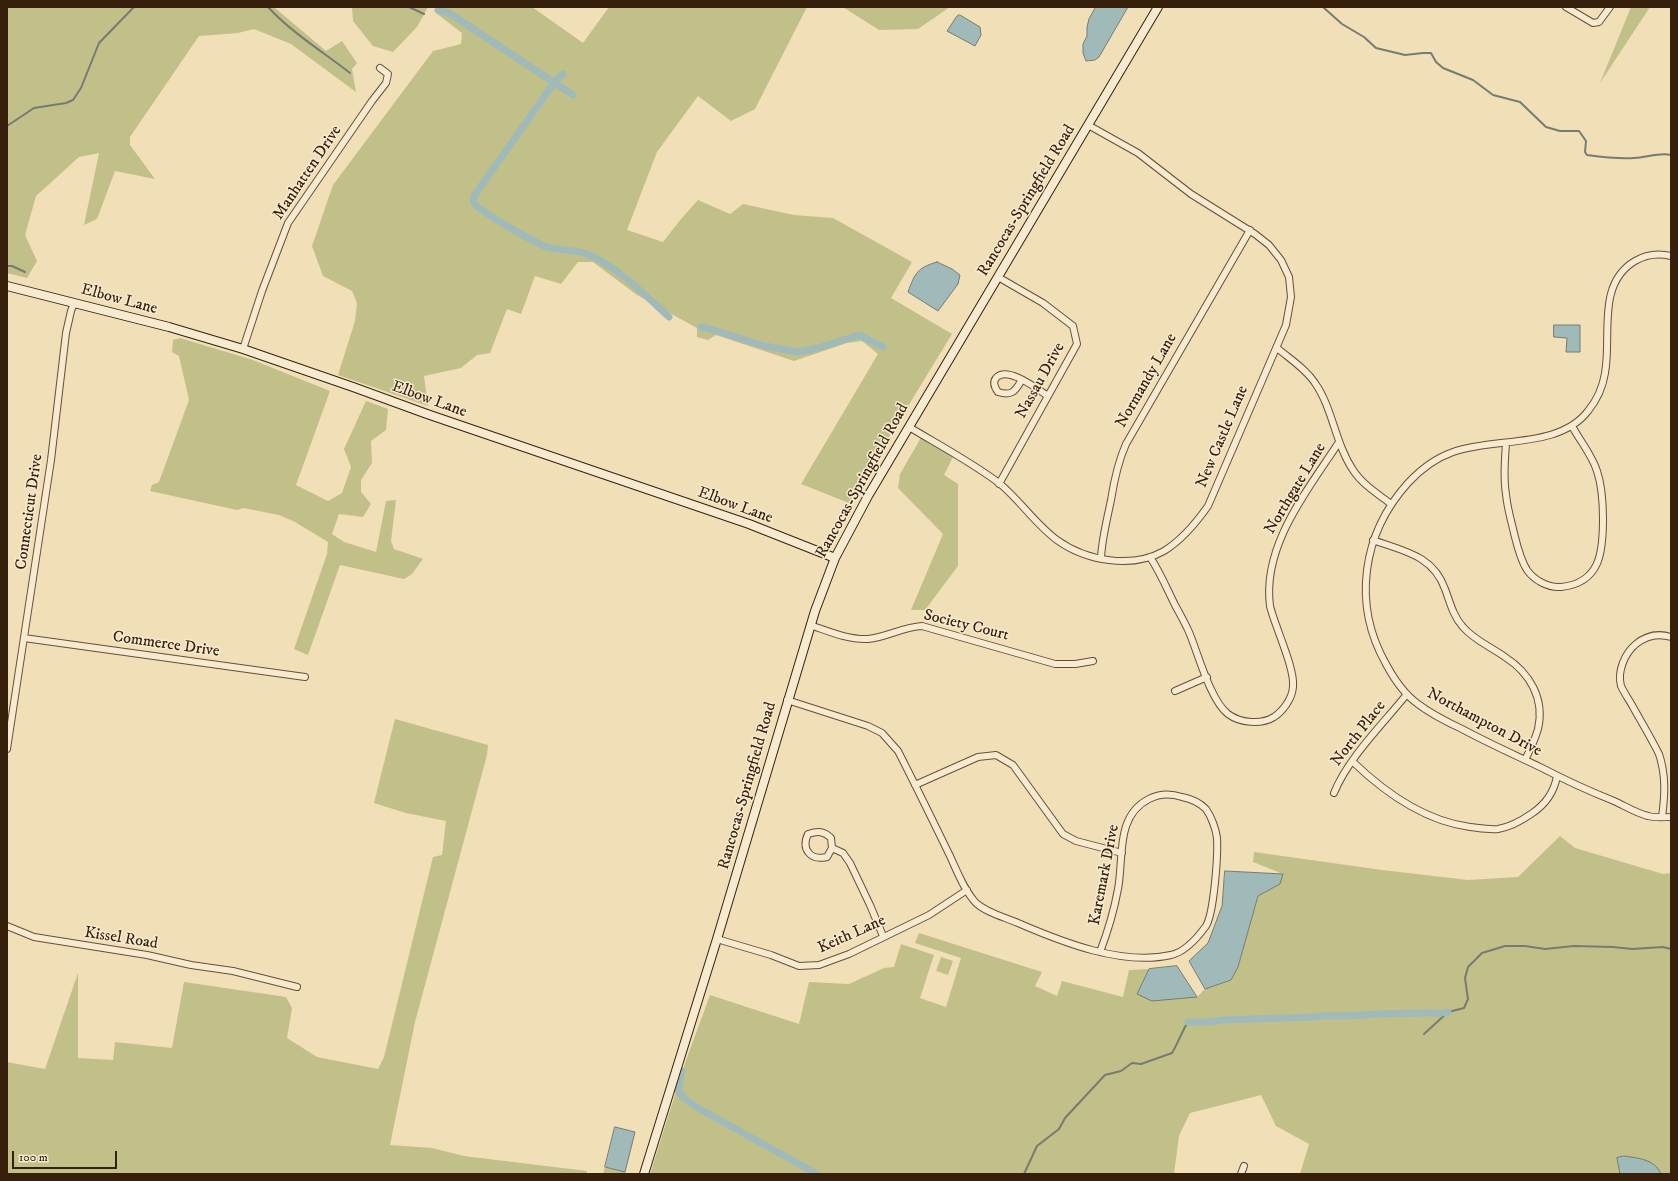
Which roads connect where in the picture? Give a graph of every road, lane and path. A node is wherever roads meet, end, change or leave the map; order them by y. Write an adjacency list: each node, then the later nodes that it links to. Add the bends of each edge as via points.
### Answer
1 (1158, 7): 5 (main road, Rancocas-Springfield Road)
2 (1566, 7): 3 (street, via 1596,23)
3 (1610, 7)
4 (380, 68): 12 (street, Manhatten Drive, via 388,74 386,83 288,223)
5 (1088, 125): 6 (street, New Castle Lane, via 1138,153 1191,194); 8 (main road, Rancocas-Springfield Road)
6 (1250, 230): 11 (street, New Castle Lane, via 1275,252 1289,278 1291,307); 24 (street, Normandy Lane, via 1126,444 1112,491)
7 (1671, 256): 15 (street, Northampton Drive, via 1648,255 1630,264 1616,280 1610,299 1606,364 1602,383 1589,410)
8 (998, 277): 14 (street, Nassau Drive, via 1043,304 1073,326 1077,344); 16 (main road, Rancocas-Springfield Road)
9 (7, 286): 10 (main road, Elbow Lane)
10 (74, 303): 12 (main road, Elbow Lane); 27 (street, Connecticut Drive, via 66,333 53,443)
11 (1277, 348): 17 (street, Northgate Lane, via 1315,383 1330,414); 22 (street, New Castle Lane, via 1208,506 1181,538 1164,551)
12 (243, 349): 23 (main road, Elbow Lane, via 749,524)
13 (1021, 380): 14 (street)
14 (1048, 396): 19 (street, Nassau Drive)
15 (1572, 426): 18 (street, Northampton Drive, via 1543,436); 18 (street, via 1597,471 1602,492 1603,529 1602,549 1598,562 1585,578 1572,585 1558,587 1544,583 1532,575 1524,564 1506,495)
16 (909, 427): 19 (street, New Castle Lane); 23 (main road, Rancocas-Springfield Road)
17 (1339, 442): 20 (street, via 1357,475); 30 (street, Northgate Lane, via 1288,521 1272,562 1268,597 1292,672 1293,686 1289,700 1280,712 1268,720 1255,723 1244,721 1227,713 1215,697)
18 (1506, 443): 20 (street, Northampton Drive, via 1462,449 1442,456 1414,478)
19 (999, 484): 24 (street, New Castle Lane, via 1056,540 1074,550)
20 (1392, 504): 21 (street, Northampton Drive)
21 (1373, 540): 32 (street, Northampton Drive, via 1365,577 1368,616 1383,659); 35 (street, via 1412,554 1428,563 1440,576 1454,614 1461,625 1482,643 1506,658 1529,679 1539,699 1540,714 1538,728)
22 (1150, 557): 24 (street, New Castle Lane, via 1124,560); 30 (street, Northgate Lane, via 1186,627)
23 (835, 558): 25 (main road, Rancocas-Springfield Road)
24 (1101, 558)
25 (810, 625): 28 (street, Society Court, via 839,635 862,639 922,626 1055,664 1075,664); 33 (main road, Rancocas-Springfield Road)
26 (1671, 637): 40 (street, via 1657,634 1637,643 1624,660 1620,672 1621,685 1661,760 1664,786)
27 (24, 638): 29 (street, Commerce Drive); 34 (street, Connecticut Drive)
28 (1093, 660)
29 (305, 677)
30 (1207, 677): 31 (street)
31 (1175, 691)
32 (1407, 694): 35 (street, Northampton Drive, via 1434,715); 36 (street, North Place)
33 (787, 700): 38 (street, Karemark Drive, via 868,726 882,733 898,751); 47 (main road, Rancocas-Springfield Road)
34 (7, 749)
35 (1525, 760): 37 (street, Northampton Drive)
36 (1352, 761): 37 (street, via 1416,809 1459,825 1496,829 1524,820 1539,809 1554,791); 39 (street, North Place)
37 (1557, 776): 40 (street, Northampton Drive, via 1642,814)
38 (915, 785): 43 (street, via 978,757 996,755 1012,765 1063,834 1076,841); 44 (street, Karemark Drive)
39 (1334, 793)
40 (1662, 818): 41 (street, Northampton Drive)
41 (1671, 818)
42 (832, 848): 42 (street, via 827,857 821,859 810,855 804,844 808,834 820,832 831,838); 46 (street, via 843,853 850,863)
43 (1122, 853): 48 (street, Karemark Drive, via 1113,917); 48 (street, Karemark Drive, via 1123,835 1135,808 1160,794 1173,794 1194,800 1207,810 1217,837 1212,909 1207,925 1187,947 1173,954 1150,957)
44 (967, 890): 46 (street, Keith Lane, via 929,915); 48 (street, Karemark Drive, via 977,903 996,914)
45 (7, 926): 49 (street, Kissel Road, via 34,937 233,971)
46 (884, 936): 47 (street, Keith Lane, via 849,954 812,966 799,966 771,954)
47 (717, 939): 51 (main road, Rancocas-Springfield Road)
48 (1100, 952)
49 (297, 986)
50 (1244, 1166): 52 (street)
51 (644, 1174)
52 (1241, 1174)

